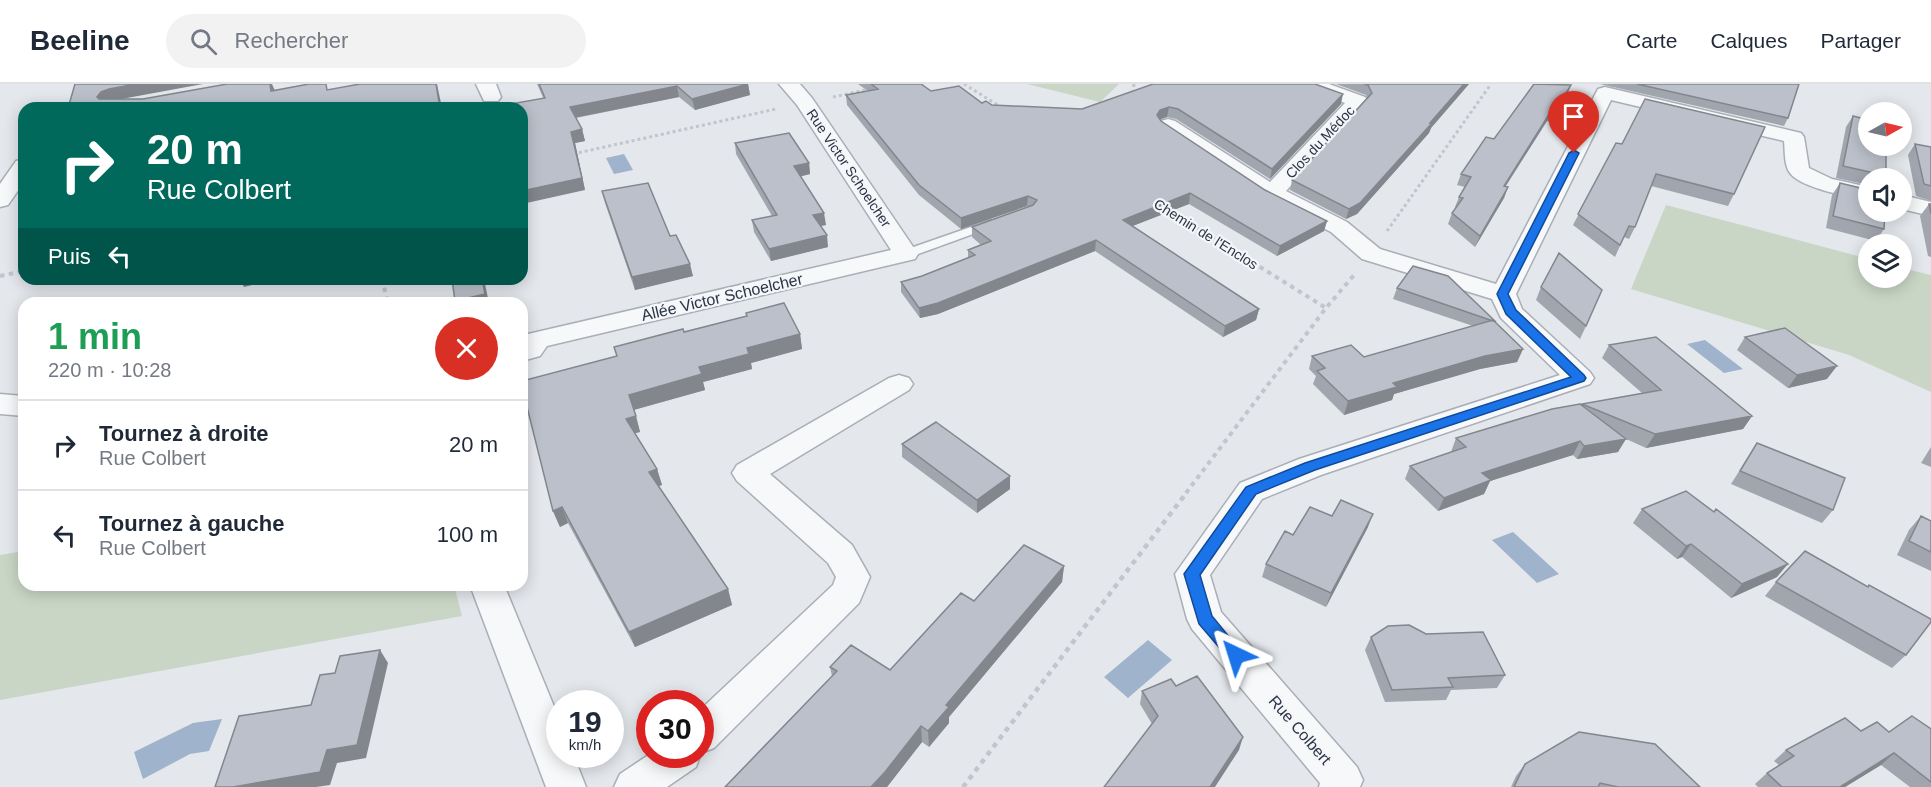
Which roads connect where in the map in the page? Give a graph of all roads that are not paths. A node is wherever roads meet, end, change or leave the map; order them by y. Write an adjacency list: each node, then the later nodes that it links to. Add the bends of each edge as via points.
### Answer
1 (789, 84): 11 (street, Rue Victor Schoelcher)
2 (1311, 84): 6 (street, Clos du Médoc, via 1358,101)
3 (1168, 125): 6 (street, Clos du Médoc)
4 (18, 174): 7 (street)
5 (1858, 192): 12 (street, via 1825,184 1799,171 1794,137 1605,93)
6 (1272, 193): 12 (street, Clos du Médoc, via 1339,227 1371,254)
7 (0, 200)
8 (1912, 204): 9 (street)
9 (1931, 209)
10 (1006, 219): 11 (lane)
11 (906, 254): 13 (street, Allée Victor Schoelcher)
12 (1503, 294): 22 (street, Rue Colbert, via 1510,312 1580,378 1310,466 1251,491 1192,574 1205,619 1343,780)
13 (528, 341)
14 (899, 384): 18 (street, via 748,472 840,554 853,577 847,593)
15 (0, 404): 16 (street)
16 (18, 406)
17 (489, 591): 20 (street)
18 (714, 722)
19 (662, 768): 21 (street)
20 (566, 787)
21 (634, 787)
22 (1339, 787)

